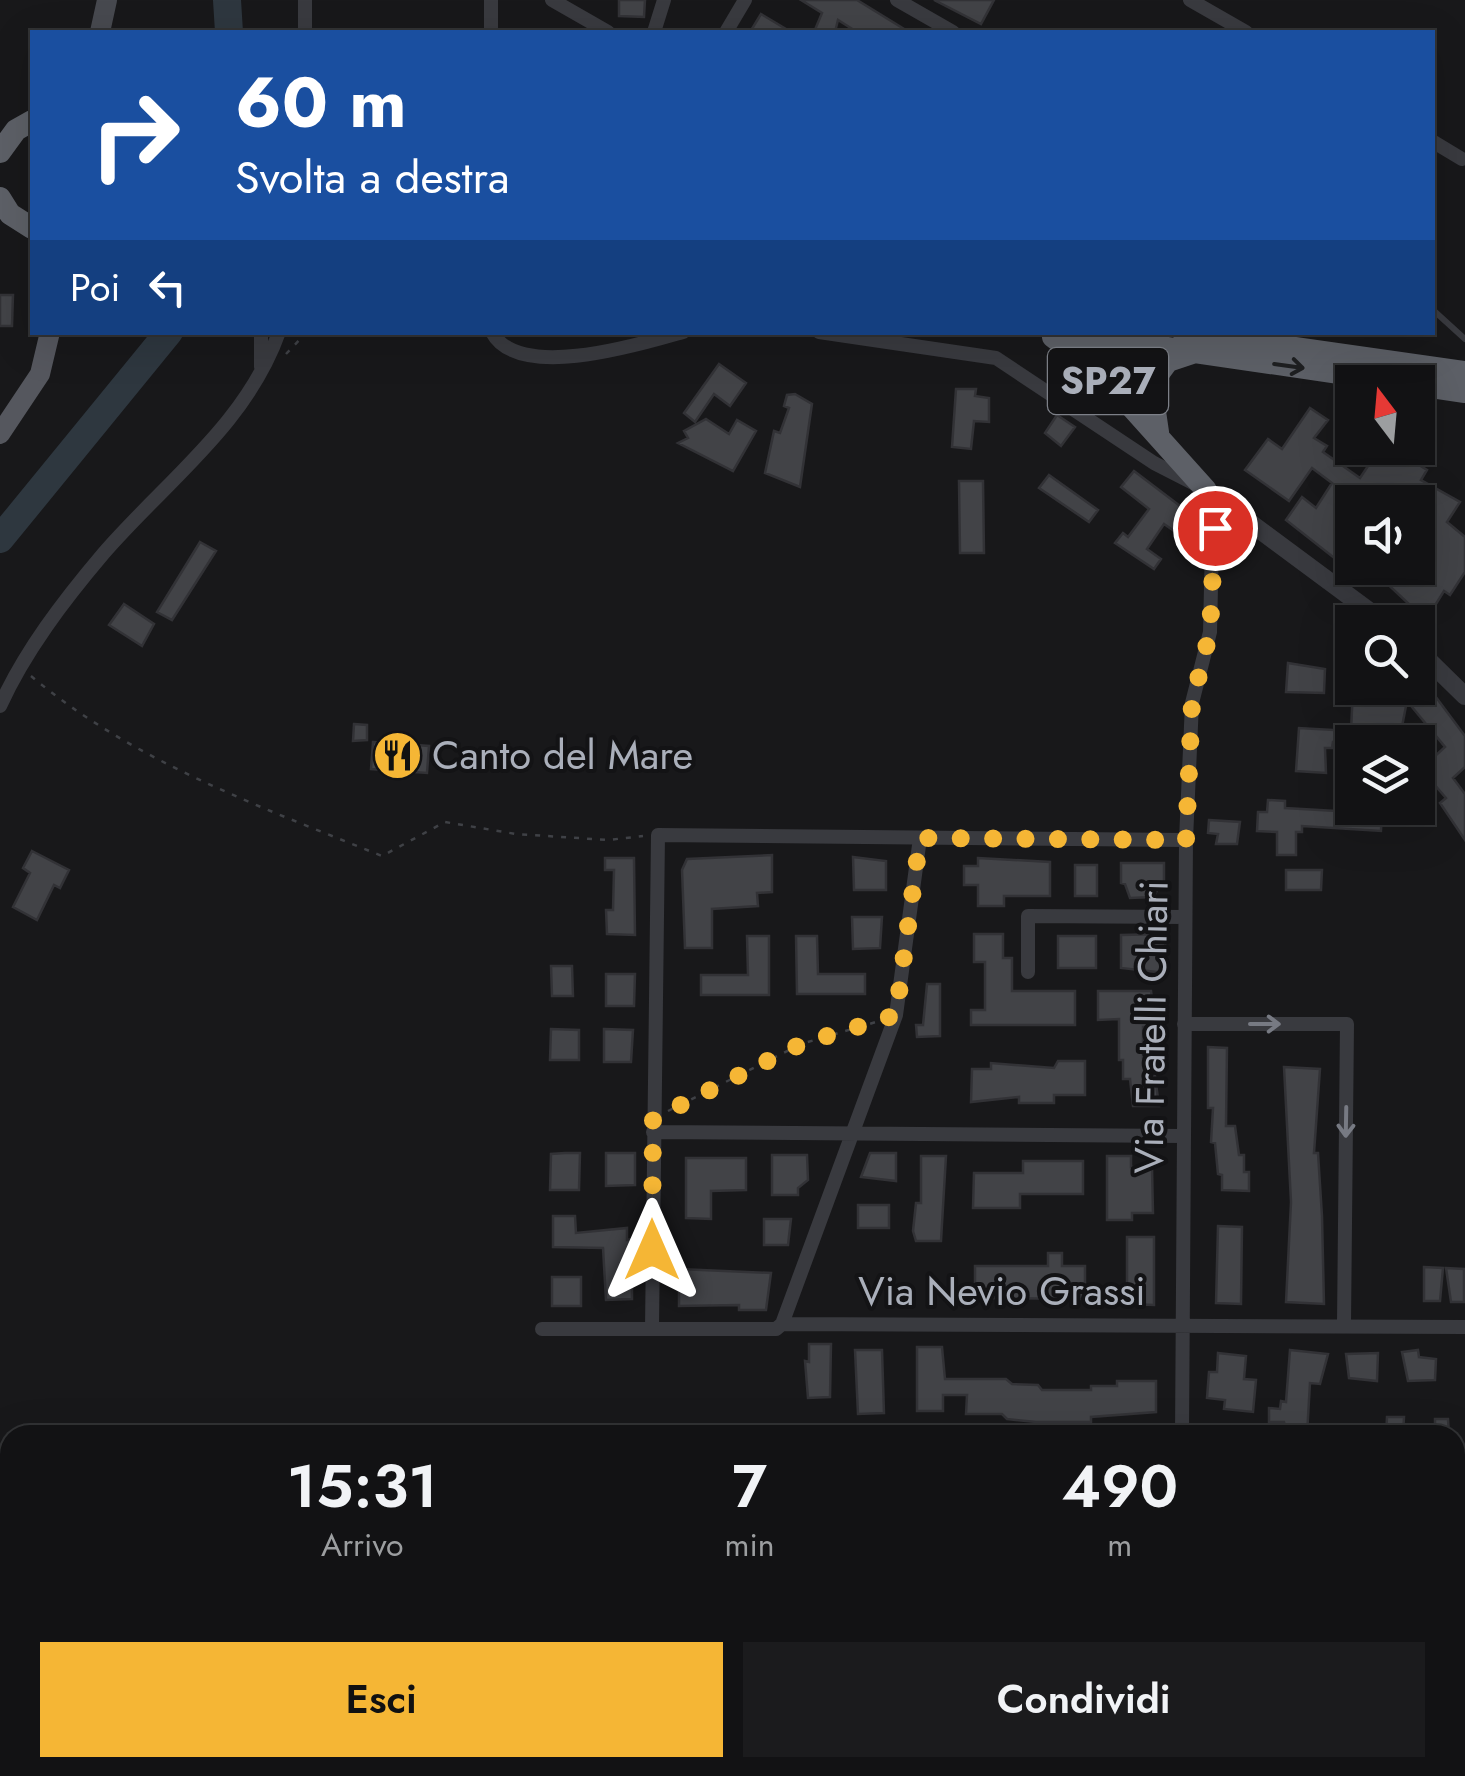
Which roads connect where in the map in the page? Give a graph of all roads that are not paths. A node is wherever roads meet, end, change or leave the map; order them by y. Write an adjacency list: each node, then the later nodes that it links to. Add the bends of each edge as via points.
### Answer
1 (107, 0): 9 (main road)
2 (305, 0): 10 (street)
3 (491, 0): 11 (street)
4 (552, 0): 12 (street)
5 (664, 0): 13 (street)
6 (745, 0): 14 (street)
7 (897, 0): 15 (street)
8 (1190, 0): 16 (street)
9 (100, 30)
10 (305, 30)
11 (491, 30)
12 (604, 30)
13 (655, 30)
14 (727, 30)
15 (950, 30)
16 (1242, 30)
17 (30, 122): 19 (highway)
18 (1435, 143): 20 (street)
19 (0, 152)
20 (1462, 158)
21 (0, 198): 22 (highway)
22 (30, 228)
23 (1435, 311): 32 (lane)
24 (49, 335): 39 (main road, via 40,374)
25 (261, 335): 35 (street)
26 (277, 335): 35 (street)
27 (494, 335): 28 (street, via 505,348 543,356 614,351)
28 (672, 335)
29 (839, 335): 41 (street, via 996,358)
30 (1051, 335): 40 (highway, SP27, via 1078,350)
31 (1097, 335): 33 (highway)
32 (1465, 339)
33 (1188, 342): 34 (highway, one-way to 34); 36 (highway); 40 (highway, SP27, via 1151,384)
34 (1335, 370)
35 (260, 372): 46 (street, via 226,425 103,554 18,666)
36 (1465, 372)
37 (1435, 388): 38 (highway)
38 (1465, 392)
39 (0, 434)
40 (1160, 440): 41 (highway, SP27)
41 (1206, 490): 42 (street, SP27)
42 (1227, 506): 43 (street, SP27); 48 (street, Via Fratelli Chiari, via 1212,542 1210,632 1192,703)
43 (1361, 605)
44 (1435, 667): 45 (street)
45 (1465, 696)
46 (0, 706)
47 (920, 838): 48 (street); 52 (street, via 658,835); 53 (street, via 896,1015)
48 (1186, 840): 49 (street, Via Fratelli Chiari)
49 (1186, 917): 50 (street, via 1028,916); 51 (street, Via Fratelli Chiari)
50 (1028, 972)
51 (1184, 1024): 54 (street, Via Fratelli Chiari); 57 (street, one-way to 57, via 1346,1024)
52 (653, 1126): 53 (street); 59 (street)
53 (854, 1134): 54 (street); 56 (street)
54 (1182, 1136): 55 (street, Via Fratelli Chiari)
55 (1182, 1323): 56 (street, Via Nevio Grassi); 57 (street, Via Nevio Grassi); 61 (street, Via Fratelli Chiari)
56 (782, 1324): 59 (street, Via Nevio Grassi, via 776,1330)
57 (1344, 1324): 58 (street, Via Nevio Grassi)
58 (1465, 1327)
59 (652, 1328): 60 (street, Via Nevio Grassi)
60 (542, 1329)
61 (1182, 1425)

